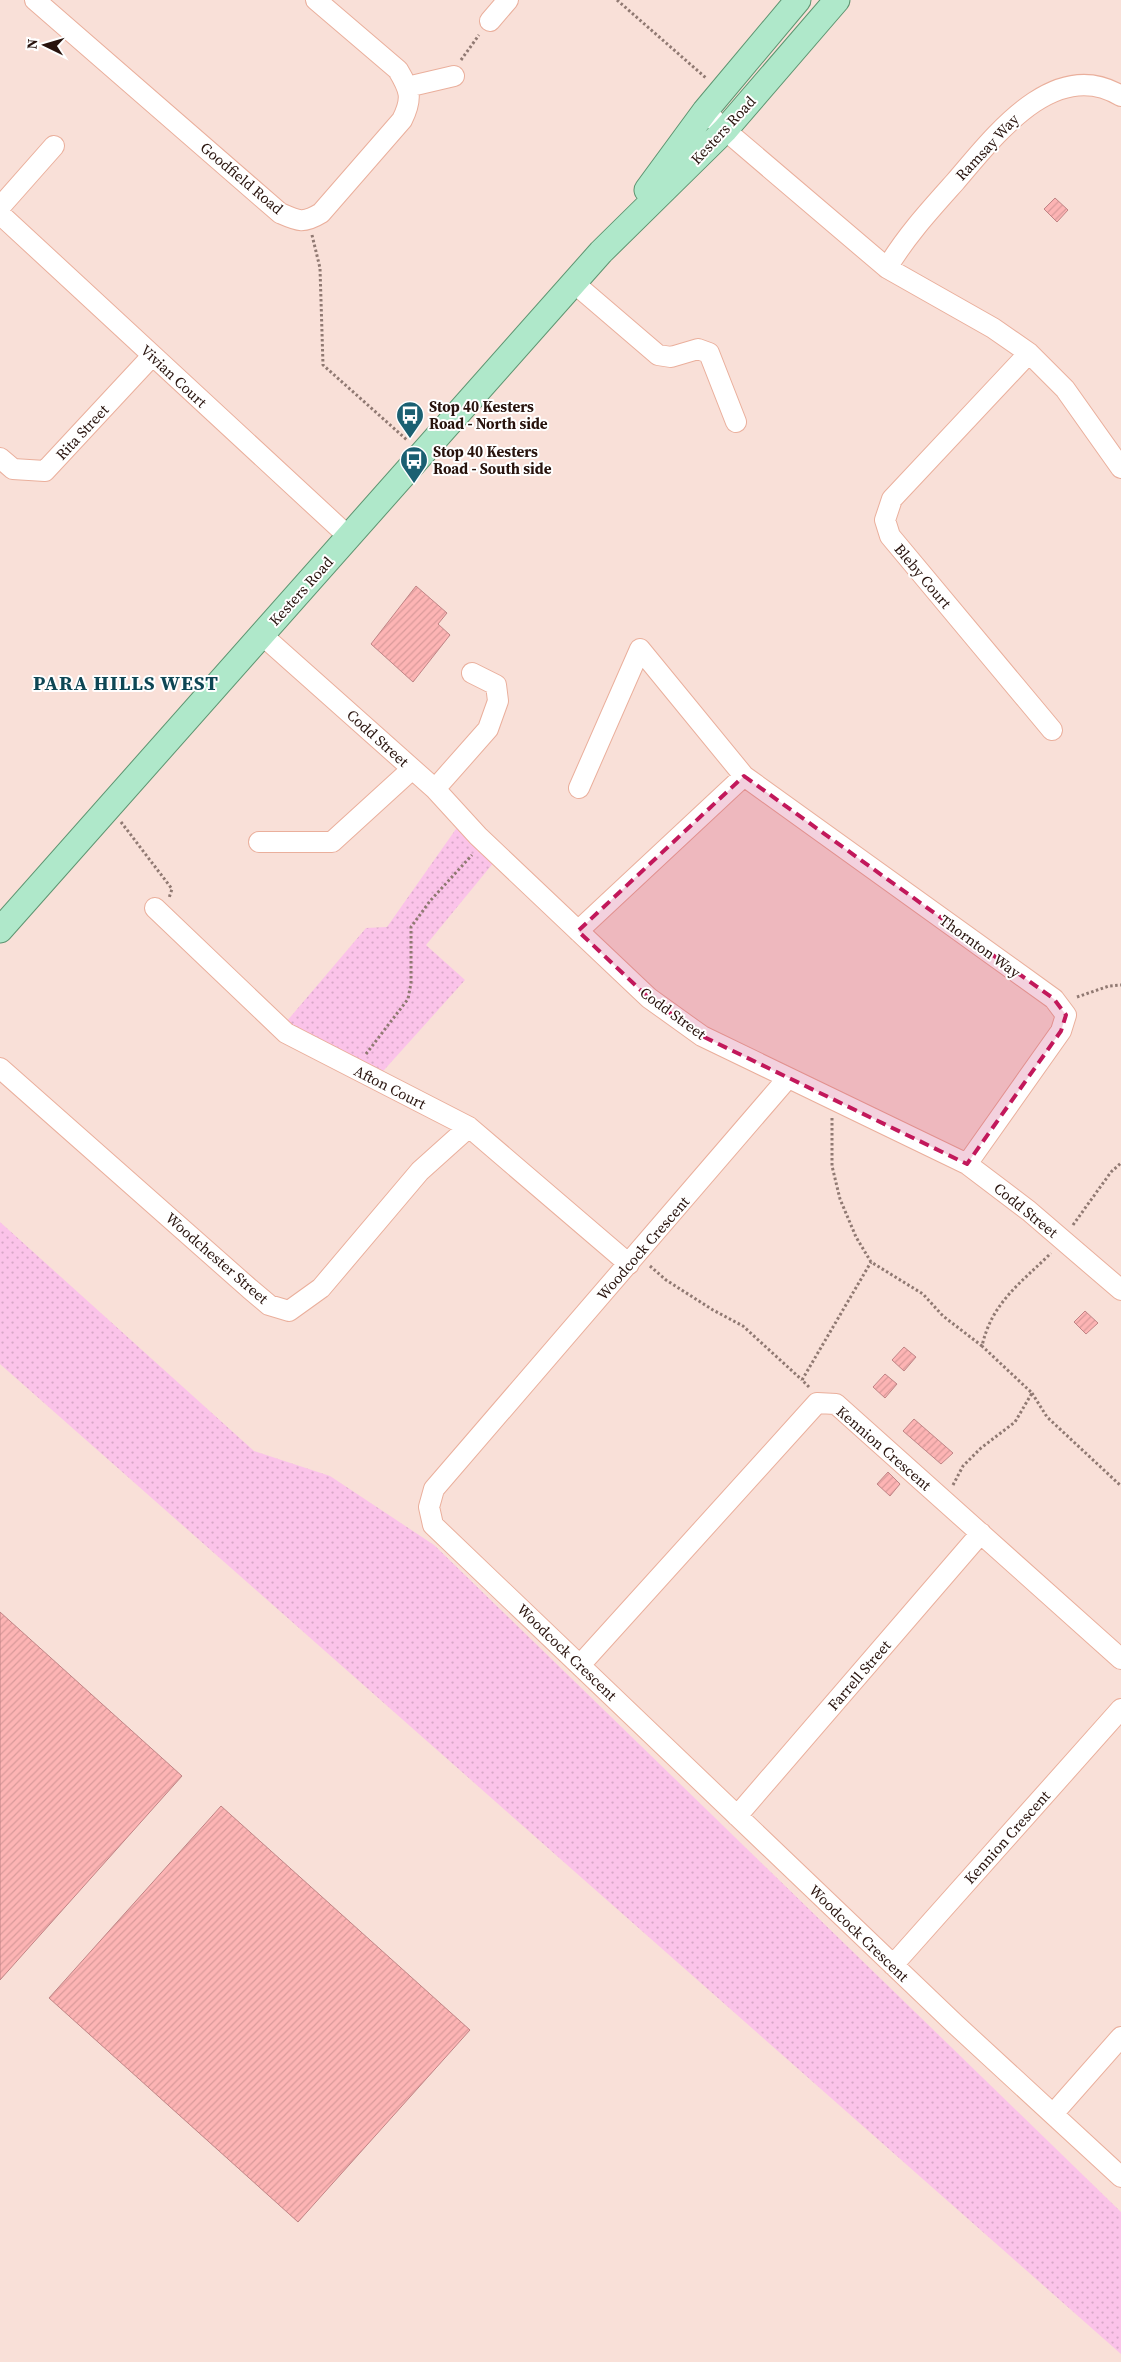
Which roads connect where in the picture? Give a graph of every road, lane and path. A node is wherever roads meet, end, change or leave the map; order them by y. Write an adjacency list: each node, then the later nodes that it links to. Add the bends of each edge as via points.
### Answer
1 (36, 0): 17 (street, Goodfield Road, via 280,213)
2 (316, 0): 9 (street, via 398,70)
3 (508, 0): 7 (street)
4 (617, 0): 10 (path)
5 (798, 0): 10 (main road, Kesters Road)
6 (837, 0): 13 (main road, Kesters Road)
7 (487, 25): 8 (path)
8 (455, 71): 9 (street)
9 (407, 87): 17 (street, via 409,106 402,120 321,213)
10 (721, 91): 12 (main road, Kesters Road)
11 (1121, 96): 19 (street, Ramsay Way, via 1097,86 1076,86 1058,90 1029,105 1004,124 902,242)
12 (705, 111): 13 (street); 18 (main road, Kesters Road)
13 (725, 130): 18 (main road, Kesters Road); 19 (street)
14 (54, 146): 15 (street)
15 (0, 207)
16 (0, 214): 22 (street, Vivian Court)
17 (308, 221): 24 (path, via 320,268 323,365)
18 (601, 252): 20 (main road, Kesters Road)
19 (886, 268): 21 (street, via 993,328)
20 (574, 283): 23 (street, via 658,356 671,357 698,349 708,354); 24 (main road, Kesters Road)
21 (1028, 353): 26 (street, via 1065,389); 30 (street, Bleby Court, via 892,499 885,520 890,536)
22 (152, 356): 25 (street, Rita Street, via 46,471 13,469); 27 (street, Vivian Court)
23 (736, 422)
24 (423, 453): 27 (main road, Kesters Road)
25 (0, 458)
26 (1121, 468)
27 (349, 537): 28 (main road, Kesters Road)
28 (262, 635): 31 (street, Codd Street); 39 (main road, Kesters Road)
29 (472, 673): 34 (street, via 496,685 498,701 488,729)
30 (1052, 730)
31 (412, 769): 34 (street, Codd Street); 37 (street, via 332,842)
32 (744, 776): 33 (street, Thornton Way, via 640,649); 40 (street); 49 (street, Thornton Way, via 1054,999 1066,1015 1061,1030)
33 (579, 788)
34 (435, 789): 36 (street, Codd Street)
35 (119, 820): 38 (path, via 172,889)
36 (483, 841): 40 (street, Codd Street); 44 (path, via 411,927 408,999)
37 (259, 842)
38 (158, 911): 44 (street, Afton Court, via 286,1033)
39 (0, 930)
40 (578, 931): 45 (street, Codd Street, via 648,998 702,1036)
41 (1121, 985): 42 (path)
42 (1077, 997)
43 (0, 1068): 47 (street, Woodchester Street, via 269,1305 289,1311 321,1288 420,1171)
44 (355, 1069): 47 (street, Afton Court)
45 (787, 1079): 49 (street, Codd Street); 53 (street, Woodcock Crescent)
46 (833, 1112): 52 (path, via 830,1142 840,1200)
47 (468, 1127): 53 (street, Afton Court)
48 (1121, 1162): 50 (path)
49 (967, 1164): 54 (street, Codd Street, via 1029,1211)
50 (1071, 1228)
51 (1053, 1251): 55 (path, via 998,1305 986,1327)
52 (871, 1262): 55 (path, via 923,1294 943,1316); 56 (path)
53 (638, 1264): 56 (path, via 743,1326); 63 (street, Woodcock Crescent, via 434,1489 429,1507 433,1524)
54 (1121, 1290)
55 (982, 1346): 58 (path)
56 (802, 1380): 57 (path)
57 (809, 1387)
58 (1032, 1393): 59 (path, via 1047,1417); 60 (path, via 1015,1422 963,1466)
59 (1121, 1486)
60 (949, 1492)
61 (980, 1534): 62 (street, Kennion Crescent); 63 (street, Kennion Crescent, via 836,1404 817,1403); 65 (street, Farrell Street)
62 (1121, 1659)
63 (580, 1665): 65 (street, Woodcock Crescent)
64 (1121, 1709): 66 (street, Kennion Crescent)
65 (737, 1816): 66 (street, Woodcock Crescent)
66 (893, 1965): 68 (street, Woodcock Crescent)
67 (1121, 2038): 68 (street)
68 (1053, 2114): 69 (street, Woodcock Crescent)
69 (1121, 2177)

